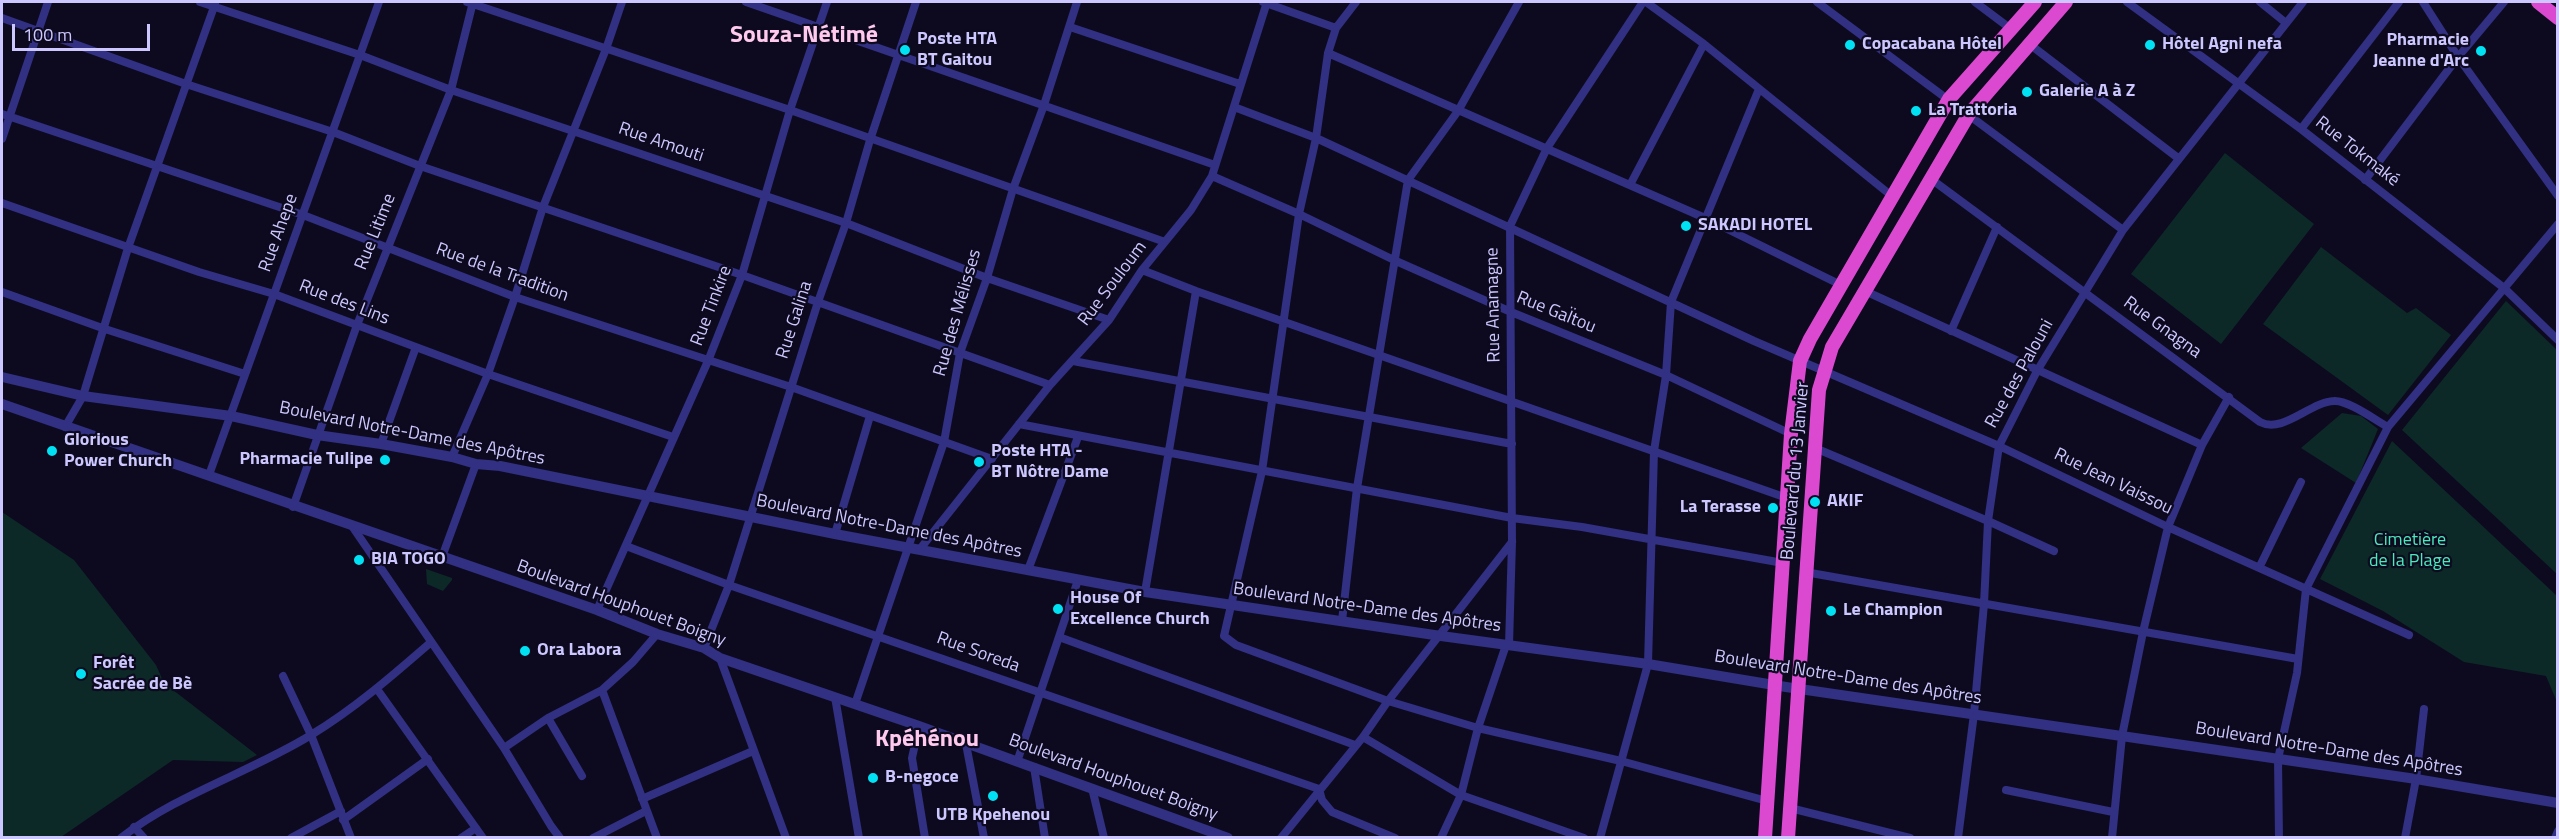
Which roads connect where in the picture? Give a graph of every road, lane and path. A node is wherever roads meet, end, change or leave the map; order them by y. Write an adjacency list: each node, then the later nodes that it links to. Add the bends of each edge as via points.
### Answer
1 (48, 2): 33 (street)
2 (200, 2): 25 (street, Rue Amouti)
3 (379, 2): 39 (street, Rue Ahepe)
4 (471, 2): 36 (street); 45 (street, Rue Litime)
5 (622, 2): 36 (street)
6 (746, 2): 29 (street)
7 (827, 2): 29 (street, Rue Tinkire)
8 (916, 2): 38 (street, Rue Galina)
9 (1077, 2): 30 (street, Rue des Mélisses)
10 (1265, 2): 31 (street); 42 (street, Rue Souloum)
11 (1356, 2): 31 (street)
12 (1519, 2): 50 (street)
13 (1644, 2): 34 (street); 59 (street, Rue Anamagne)
14 (1816, 2): 46 (street)
15 (1974, 2): 32 (street)
16 (2035, 2): 32 (highway, Boulevard du 13 Janvier)
17 (2066, 2): 35 (highway, Boulevard du 13 Janvier)
18 (2127, 2): 43 (street, Rue Tokmaké)
19 (2260, 2): 28 (street)
20 (2302, 2): 28 (street, Rue des Palouni)
21 (2399, 2): 53 (street)
22 (2423, 2): 40 (street)
23 (2504, 2): 40 (street)
24 (2538, 2): 27 (highway)
25 (215, 4): 39 (street, Rue Amouti); 41 (street)
26 (2, 18): 33 (street)
27 (2558, 18)
28 (2286, 22): 43 (street, Rue des Palouni)
29 (819, 26): 38 (street); 49 (street, Rue Tinkire)
30 (1070, 27): 42 (street); 47 (street, Rue des Mélisses)
31 (1336, 28): 37 (street)
32 (2011, 29): 46 (highway, Boulevard du 13 Janvier)
33 (37, 30): 41 (street); 52 (street)
34 (1704, 44): 44 (street); 68 (street)
35 (2028, 44): 51 (highway, Boulevard du 13 Janvier); 60 (street)
36 (606, 49): 49 (street); 54 (street)
37 (1328, 53): 50 (street); 57 (street)
38 (900, 54): 47 (street); 58 (street, Rue Galina)
39 (360, 55): 45 (street, Rue Amouti); 55 (street, Rue Ahepe)
40 (2458, 57): 67 (street); 71 (street)
41 (186, 84): 55 (street); 63 (street)
42 (1240, 84): 48 (street, Rue Souloum)
43 (2239, 84): 53 (street, Rue Tokmaké); 60 (street, Rue des Palouni)
44 (1759, 89): 72 (street); 77 (street)
45 (451, 90): 54 (street, Rue Amouti); 62 (street, Rue Litime)
46 (1949, 99): 51 (street); 72 (highway, Boulevard du 13 Janvier)
47 (1044, 105): 61 (street); 69 (street, Rue des Mélisses)
48 (1234, 106): 57 (street, Rue Jean Vaissou); 61 (street, Rue Souloum)
49 (790, 110): 58 (street); 70 (street, Rue Tinkire)
50 (1458, 111): 59 (street); 66 (street)
51 (1969, 114): 65 (highway, Boulevard du 13 Janvier); 82 (street)
52 (5, 115): 56 (street); 63 (street, Rue de la Tradition)
53 (2301, 129): 67 (street, Rue Tokmaké)
54 (573, 131): 70 (street, Rue Amouti); 74 (street)
55 (333, 132): 62 (street); 76 (street, Rue Ahepe)
56 (2, 138)
57 (1316, 138): 66 (street, Rue Jean Vaissou); 75 (street)
58 (870, 140): 69 (street); 78 (street, Rue Galina)
59 (1547, 148): 68 (street); 80 (street, Rue Anamagne)
60 (2178, 158): 82 (street, Rue des Palouni)
61 (1215, 165): 64 (street, Rue Souloum)
62 (420, 166): 74 (street); 85 (street, Rue Litime)
63 (157, 167): 76 (street, Rue de la Tradition); 84 (street)
64 (1212, 176): 75 (street, Rue GaÏtou); 83 (street, Rue Souloum)
65 (1931, 179): 81 (street, Rue Gnagna); 93 (highway, Boulevard du 13 Janvier)
66 (1408, 180): 80 (street, Rue Jean Vaissou); 86 (street)
67 (2365, 180): 91 (street, Rue Tokmaké)
68 (1630, 185): 77 (street)
69 (1013, 189): 83 (street); 89 (street, Rue des Mélisses)
70 (765, 196): 78 (street, Rue Amouti); 88 (street, Rue Tinkire)
71 (2558, 196)
72 (1893, 197): 90 (highway, Boulevard du 13 Janvier)
73 (2, 203): 84 (street, Rue des Lins)
74 (543, 207): 88 (street); 97 (street)
75 (1299, 214): 86 (street, Rue GaÏtou); 102 (street)
76 (303, 215): 85 (street, Rue de la Tradition); 95 (street, Rue Ahepe)
77 (1705, 218): 90 (street); 99 (street)
78 (846, 223): 89 (street, Rue Amouti); 98 (street, Rue Galina)
79 (2558, 224): 91 (street)
80 (1510, 226): 99 (street, Rue Jean Vaissou); 100 (street, Rue Anamagne)
81 (1997, 227): 96 (street, Rue Gnagna); 105 (street)
82 (2123, 230): 96 (street, Rue des Palouni)
83 (1166, 242): 87 (street, Rue Souloum)
84 (128, 248): 95 (street, Rue des Lins); 104 (street)
85 (387, 248): 97 (street, Rue de la Tradition); 103 (street, Rue Litime)
86 (1395, 261): 100 (street, Rue GaÏtou); 109 (street)
87 (1142, 270): 92 (street); 101 (street, Rue Souloum)
88 (742, 274): 98 (street); 110 (street, Rue Tinkire)
89 (987, 278): 101 (street, Rue Amouti); 108 (street, Rue des Mélisses)
90 (1841, 285): 112 (highway, Boulevard du 13 Janvier)
91 (2504, 288): 106 (street, Rue Tokmaké); 132 (street)
92 (1196, 291): 102 (street); 119 (street)
93 (1865, 291): 105 (street); 114 (highway, Boulevard du 13 Janvier, via 1832,347)
94 (2, 292): 104 (street)
95 (274, 294): 103 (street, Rue des Lins); 115 (street, Rue Ahepe)
96 (2086, 294): 113 (street, Rue des Palouni); 123 (street, Rue Gnagna)
97 (515, 297): 110 (street, Rue de la Tradition); 116 (street)
98 (818, 302): 108 (street); 121 (street, Rue Galina)
99 (1671, 302): 112 (street, Rue Jean Vaissou); 117 (street)
100 (1511, 312): 117 (street, Rue GaÏtou); 125 (street, Rue Anamagne)
101 (1109, 320): 111 (street, Rue Souloum)
102 (1284, 321): 109 (street); 124 (street)
103 (357, 325): 107 (street, Rue des Lins); 134 (street, Rue Litime)
104 (105, 329): 115 (street); 122 (street)
105 (1951, 330): 113 (street)
106 (2558, 340)
107 (416, 347): 116 (street, Rue des Lins); 138 (street)
108 (960, 353): 120 (street); 137 (street, Rue des Mélisses)
109 (1380, 356): 125 (street); 129 (street)
110 (708, 361): 121 (street, Rue de la Tradition); 136 (street, Rue Tinkire)
111 (1073, 361): 119 (street); 120 (street, Rue Souloum)
112 (1800, 362): 114 (street, Rue Jean Vaissou); 133 (highway, Boulevard du 13 Janvier)
113 (2037, 371): 140 (street); 141 (street, Rue des Palouni)
114 (1823, 372): 141 (street, Rue Jean Vaissou); 142 (highway, Boulevard du 13 Janvier)
115 (245, 374): 127 (street, Rue Ahepe)
116 (488, 374): 136 (street, Rue des Lins); 145 (street)
117 (1666, 375): 133 (street, Rue GaÏtou); 143 (street)
118 (2, 377): 122 (street, Boulevard Notre-Dame des Apôtres)
119 (1180, 380): 124 (street); 144 (street)
120 (1050, 385): 130 (street, Rue Souloum)
121 (791, 387): 128 (street, Rue de la Tradition); 155 (street, Rue Galina)
122 (83, 396): 127 (street, Boulevard Notre-Dame des Apôtres); 131 (street)
123 (2229, 397): 132 (street, Rue Gnagna, via 2266,425 2336,401); 140 (street)
124 (1273, 398): 129 (street); 148 (street)
125 (1512, 402): 139 (street, Rue Anamagne); 143 (street)
126 (2, 404): 131 (street, Boulevard Houphouet Boigny)
127 (231, 416): 134 (street, Boulevard Notre-Dame des Apôtres); 149 (street, Rue Ahepe)
128 (870, 416): 137 (street, Rue de la Tradition); 160 (street)
129 (1370, 417): 139 (street); 151 (street)
130 (1018, 424): 135 (street); 146 (street, Rue Souloum)
131 (65, 427): 149 (street, Boulevard Houphouet Boigny)
132 (2388, 427): 174 (street)
133 (1791, 434): 153 (highway, Boulevard du 13 Janvier)
134 (317, 435): 138 (street, Boulevard Notre-Dame des Apôtres); 154 (street, Rue Litime)
135 (1078, 436): 144 (street); 170 (street)
136 (673, 437): 152 (street, Rue Tinkire)
137 (944, 442): 146 (street, Rue de la Tradition); 164 (street, Rue des Mélisses)
138 (381, 444): 145 (street, Boulevard Notre-Dame des Apôtres)
139 (1512, 444): 156 (street, Rue Anamagne)
140 (2202, 445): 159 (street)
141 (1999, 446): 157 (street, Rue des Palouni); 159 (street, Rue Jean Vaissou)
142 (1815, 448): 157 (street); 171 (highway, Boulevard du 13 Janvier)
143 (1654, 451): 153 (street); 161 (street)
144 (1168, 453): 148 (street); 175 (street)
145 (452, 457): 147 (street, Boulevard Notre-Dame des Apôtres)
146 (993, 459): 165 (street, Rue Souloum)
147 (476, 464): 152 (street, Boulevard Notre-Dame des Apôtres); 167 (street)
148 (1263, 471): 151 (street); 176 (street)
149 (209, 475): 154 (street, Boulevard Houphouet Boigny)
150 (2301, 482): 169 (street)
151 (1357, 489): 156 (street); 179 (street)
152 (648, 496): 155 (street, Boulevard Notre-Dame des Apôtres); 163 (street, Rue Tinkire)
153 (1788, 498): 168 (highway, Boulevard du 13 Janvier)
154 (293, 507): 158 (street, Boulevard Houphouet Boigny)
155 (751, 517): 160 (street, Boulevard Notre-Dame des Apôtres); 173 (street, Rue Galina)
156 (1512, 518): 161 (street); 162 (street, Rue Anamagne)
157 (1988, 521): 166 (street); 177 (street, Rue des Palouni)
158 (352, 526): 167 (street, Boulevard Houphouet Boigny); 186 (street)
159 (2168, 527): 169 (street, Rue Jean Vaissou); 180 (street)
160 (835, 534): 164 (street, Boulevard Notre-Dame des Apôtres)
161 (1653, 541): 168 (street); 191 (street)
162 (1512, 542): 184 (street); 187 (street, Rue Anamagne)
163 (626, 546): 173 (street, Rue Soreda); 178 (street, Rue Tinkire)
164 (908, 549): 165 (street, Boulevard Notre-Dame des Apôtres); 182 (street, Rue des Mélisses)
165 (920, 549): 170 (street, Boulevard Notre-Dame des Apôtres)
166 (2054, 551)
167 (442, 557): 178 (street, Boulevard Houphouet Boigny)
168 (1783, 563): 193 (highway, Boulevard du 13 Janvier)
169 (2259, 568): 174 (street, Rue Jean Vaissou)
170 (1028, 570): 172 (street, Boulevard Notre-Dame des Apôtres)
171 (1805, 572): 177 (street); 194 (highway, Boulevard du 13 Janvier)
172 (1078, 580): 175 (street, Boulevard Notre-Dame des Apôtres); 185 (street)
173 (729, 585): 182 (street, Rue Soreda); 188 (street, Rue Galina)
174 (2306, 589): 183 (street, Rue Jean Vaissou); 190 (street)
175 (1145, 592): 176 (street, Boulevard Notre-Dame des Apôtres)
176 (1232, 604): 179 (street, Boulevard Notre-Dame des Apôtres); 199 (street, via 1224,636 1234,644)
177 (1984, 604): 180 (street); 202 (street, Rue des Palouni)
178 (597, 610): 181 (street, Boulevard Houphouet Boigny)
179 (1342, 621): 184 (street, Boulevard Notre-Dame des Apôtres)
180 (2143, 632): 190 (street); 207 (street)
181 (657, 634): 188 (street, Boulevard Houphouet Boigny); 196 (street)
182 (878, 635): 197 (street, Rue Soreda); 200 (street, Rue des Mélisses)
183 (2409, 635)
184 (1440, 636): 187 (street, Boulevard Notre-Dame des Apôtres); 199 (street)
185 (1059, 637): 197 (street); 210 (street)
186 (430, 643): 195 (street); 211 (street)
187 (1507, 645): 191 (street, Boulevard Notre-Dame des Apôtres); 205 (street, Rue Anamagne)
188 (704, 648): 189 (street, Boulevard Houphouet Boigny)
189 (720, 658): 198 (street, Boulevard Houphouet Boigny); 212 (street)
190 (2298, 659): 214 (street)
191 (1648, 664): 193 (street, Boulevard Notre-Dame des Apôtres); 215 (street)
192 (283, 676): 206 (street)
193 (1774, 685): 194 (street, Boulevard Notre-Dame des Apôtres); 225 (highway, Boulevard du 13 Janvier)
194 (1798, 688): 202 (street, Boulevard Notre-Dame des Apôtres); 227 (highway, Boulevard du 13 Janvier)
195 (377, 689): 206 (street); 213 (street)
196 (602, 690): 203 (street); 224 (street)
197 (1041, 694): 216 (street); 221 (street, Rue Soreda)
198 (835, 697): 200 (street, Boulevard Houphouet Boigny); 246 (street)
199 (1388, 701): 205 (street); 208 (street)
200 (855, 704): 204 (street, Boulevard Houphouet Boigny)
201 (2424, 709): 219 (street)
202 (1974, 714): 207 (street, Boulevard Notre-Dame des Apôtres); 261 (street, Rue des Palouni)
203 (548, 718): 211 (street); 218 (street)
204 (919, 726): 209 (street, Boulevard Houphouet Boigny); 247 (street, via 912,758)
205 (1478, 728): 215 (street); 223 (street, Rue Anamagne)
206 (311, 735): 230 (street); 232 (street)
207 (2122, 736): 214 (street, Boulevard Notre-Dame des Apôtres); 229 (street)
208 (1363, 737): 210 (street); 223 (street)
209 (966, 744): 216 (street, Boulevard Houphouet Boigny); 248 (street)
210 (1355, 745): 221 (street)
211 (504, 748): 242 (street)
212 (753, 751): 224 (street); 245 (street)
213 (428, 759): 230 (street); 233 (street)
214 (2278, 759): 219 (street, Boulevard Notre-Dame des Apôtres); 263 (street)
215 (1621, 761): 225 (street); 257 (street)
216 (1017, 762): 217 (street, Boulevard Houphouet Boigny)
217 (1034, 767): 220 (street, Boulevard Houphouet Boigny); 249 (street)
218 (582, 776)
219 (2416, 779): 226 (street, Boulevard Notre-Dame des Apôtres); 235 (street)
220 (1092, 788): 231 (street, Boulevard Houphouet Boigny); 250 (street)
221 (1319, 789): 253 (street); 254 (street, via 1332,812)
222 (2006, 790): 229 (street)
223 (1461, 795): 255 (street, Rue Anamagne); 256 (street)
224 (642, 799): 228 (street)
225 (1767, 801): 258 (highway, Boulevard du 13 Janvier)
226 (2558, 803)
227 (1790, 808): 259 (highway, Boulevard du 13 Janvier); 260 (street)
228 (646, 811): 243 (street); 244 (street)
229 (2113, 812): 262 (street)
230 (342, 816): 238 (street); 239 (street)
231 (1194, 825): 251 (street); 252 (street, Boulevard Houphouet Boigny)
232 (134, 827): 236 (street); 237 (street)
233 (476, 828): 240 (street); 241 (street)
234 (2558, 831): 265 (street)
235 (2405, 836): 264 (street)
236 (121, 837)
237 (144, 837)
238 (291, 837)
239 (351, 837)
240 (461, 837)
241 (483, 837)
242 (560, 837)
243 (593, 837)
244 (657, 837)
245 (786, 837)
246 (859, 837)
247 (925, 837)
248 (984, 837)
249 (1045, 837)
250 (1104, 837)
251 (1197, 837)
252 (1228, 837)
253 (1281, 837)
254 (1395, 837)
255 (1441, 837)
256 (1584, 837)
257 (1600, 837)
258 (1765, 837)
259 (1788, 837)
260 (1910, 837)
261 (1958, 837)
262 (2112, 837)
263 (2278, 837)
264 (2415, 837)
265 (2555, 837)

